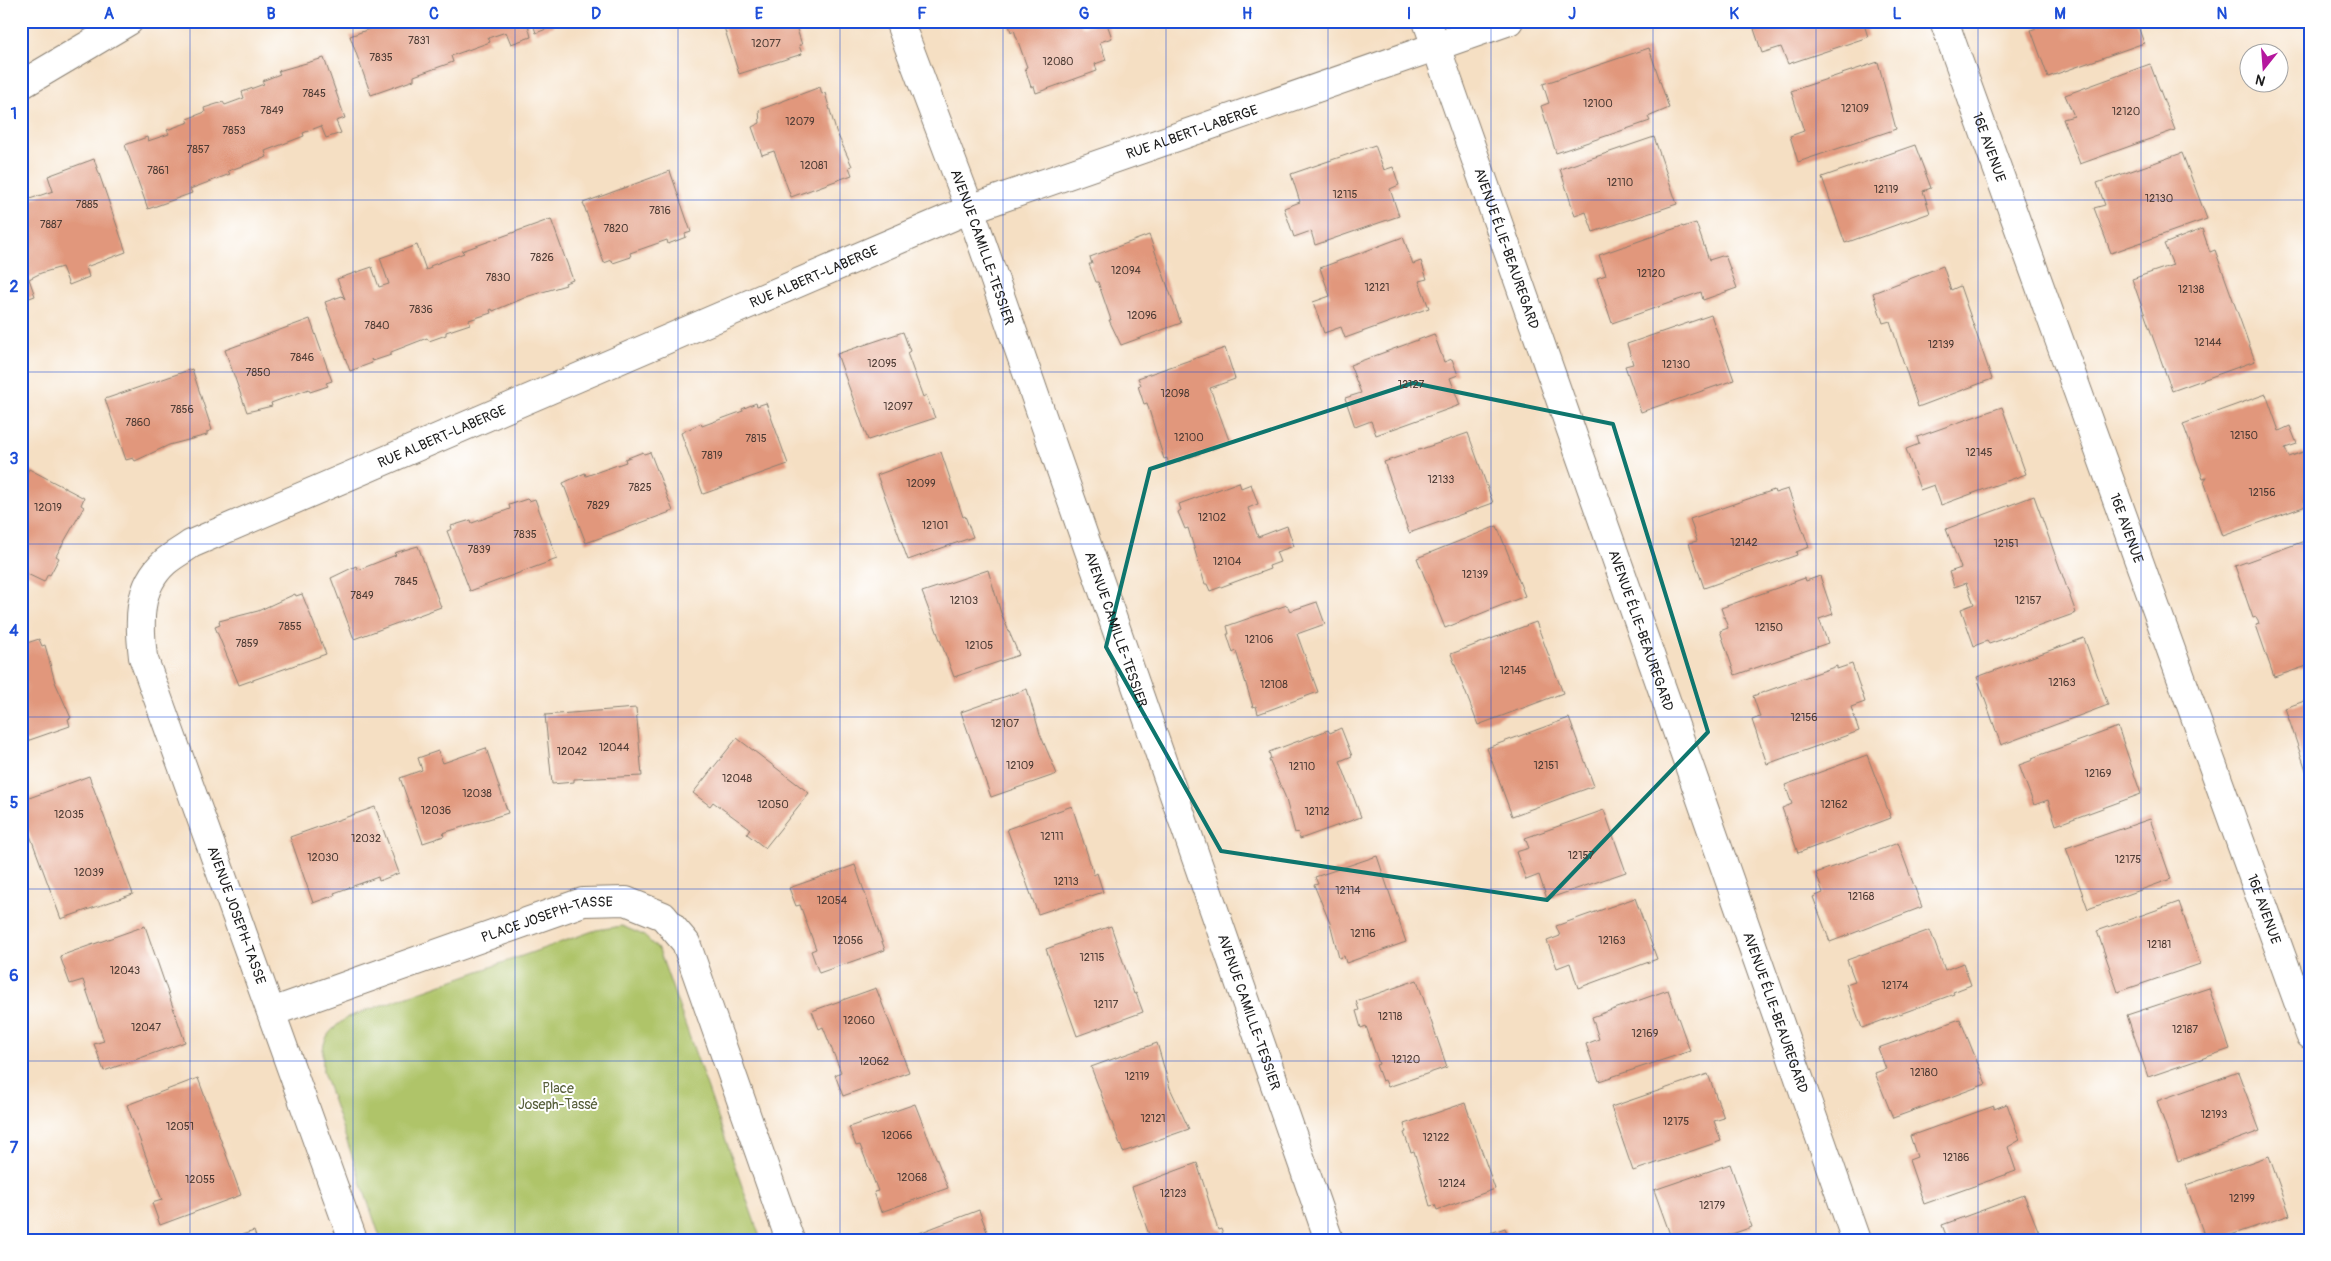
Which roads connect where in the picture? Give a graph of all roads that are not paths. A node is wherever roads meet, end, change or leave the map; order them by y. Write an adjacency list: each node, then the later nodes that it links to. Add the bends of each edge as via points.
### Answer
1 (129, 21): 7 (street)
2 (899, 21): 8 (street, AVENUE CAMILLE-TESSIER)
3 (1427, 21): 6 (street, AVENUE ÉLIE-BEAUREGARD)
4 (1509, 21): 6 (street, RUE ALBERT-LABERGE)
5 (1944, 21): 11 (street, 16E AVENUE)
6 (1436, 48): 8 (street, RUE ALBERT-LABERGE); 15 (street, AVENUE ÉLIE-BEAUREGARD)
7 (21, 85)
8 (970, 209): 9 (street, RUE ALBERT-LABERGE, via 191,544 164,563); 14 (street, AVENUE CAMILLE-TESSIER)
9 (146, 587): 10 (street, AVENUE JOSEPH-TASSE, via 139,621 143,657)
10 (272, 1012): 12 (street, AVENUE JOSEPH-TASSE); 13 (street, PLACE JOSEPH-TASSE, via 583,902 626,901 663,916 686,943)
11 (2310, 1035)
12 (353, 1240)
13 (790, 1240)
14 (1329, 1240)
15 (1856, 1240)

